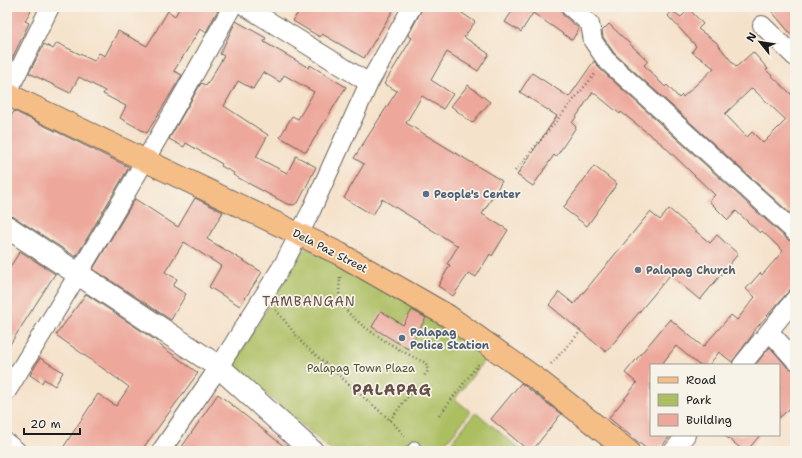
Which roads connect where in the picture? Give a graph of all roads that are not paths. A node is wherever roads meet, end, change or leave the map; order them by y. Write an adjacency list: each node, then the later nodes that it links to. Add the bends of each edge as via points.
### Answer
1 (50, 7): 9 (street)
2 (232, 7): 10 (street)
3 (246, 7): 8 (street)
4 (412, 7): 8 (street)
5 (570, 7): 12 (street, via 590,24 594,41 606,60)
6 (762, 25): 7 (street)
7 (795, 57)
8 (369, 83): 13 (street)
9 (7, 94): 10 (main road, Dela Paz Street)
10 (145, 161): 13 (main road, Dela Paz Street); 14 (street)
11 (7, 227): 14 (street)
12 (795, 232)
13 (298, 235): 19 (street, via 284,263); 26 (main road, Dela Paz Street, via 349,260 448,316 538,380)
14 (78, 275): 19 (street); 20 (street)
15 (795, 299): 16 (street)
16 (769, 331): 17 (street); 18 (street)
17 (795, 360)
18 (743, 364)
19 (219, 367): 24 (street); 25 (street)
20 (7, 391)
21 (685, 436): 27 (street)
22 (7, 443): 23 (street)
23 (17, 451)
24 (161, 451)
25 (312, 451)
26 (628, 451)
27 (673, 451)

